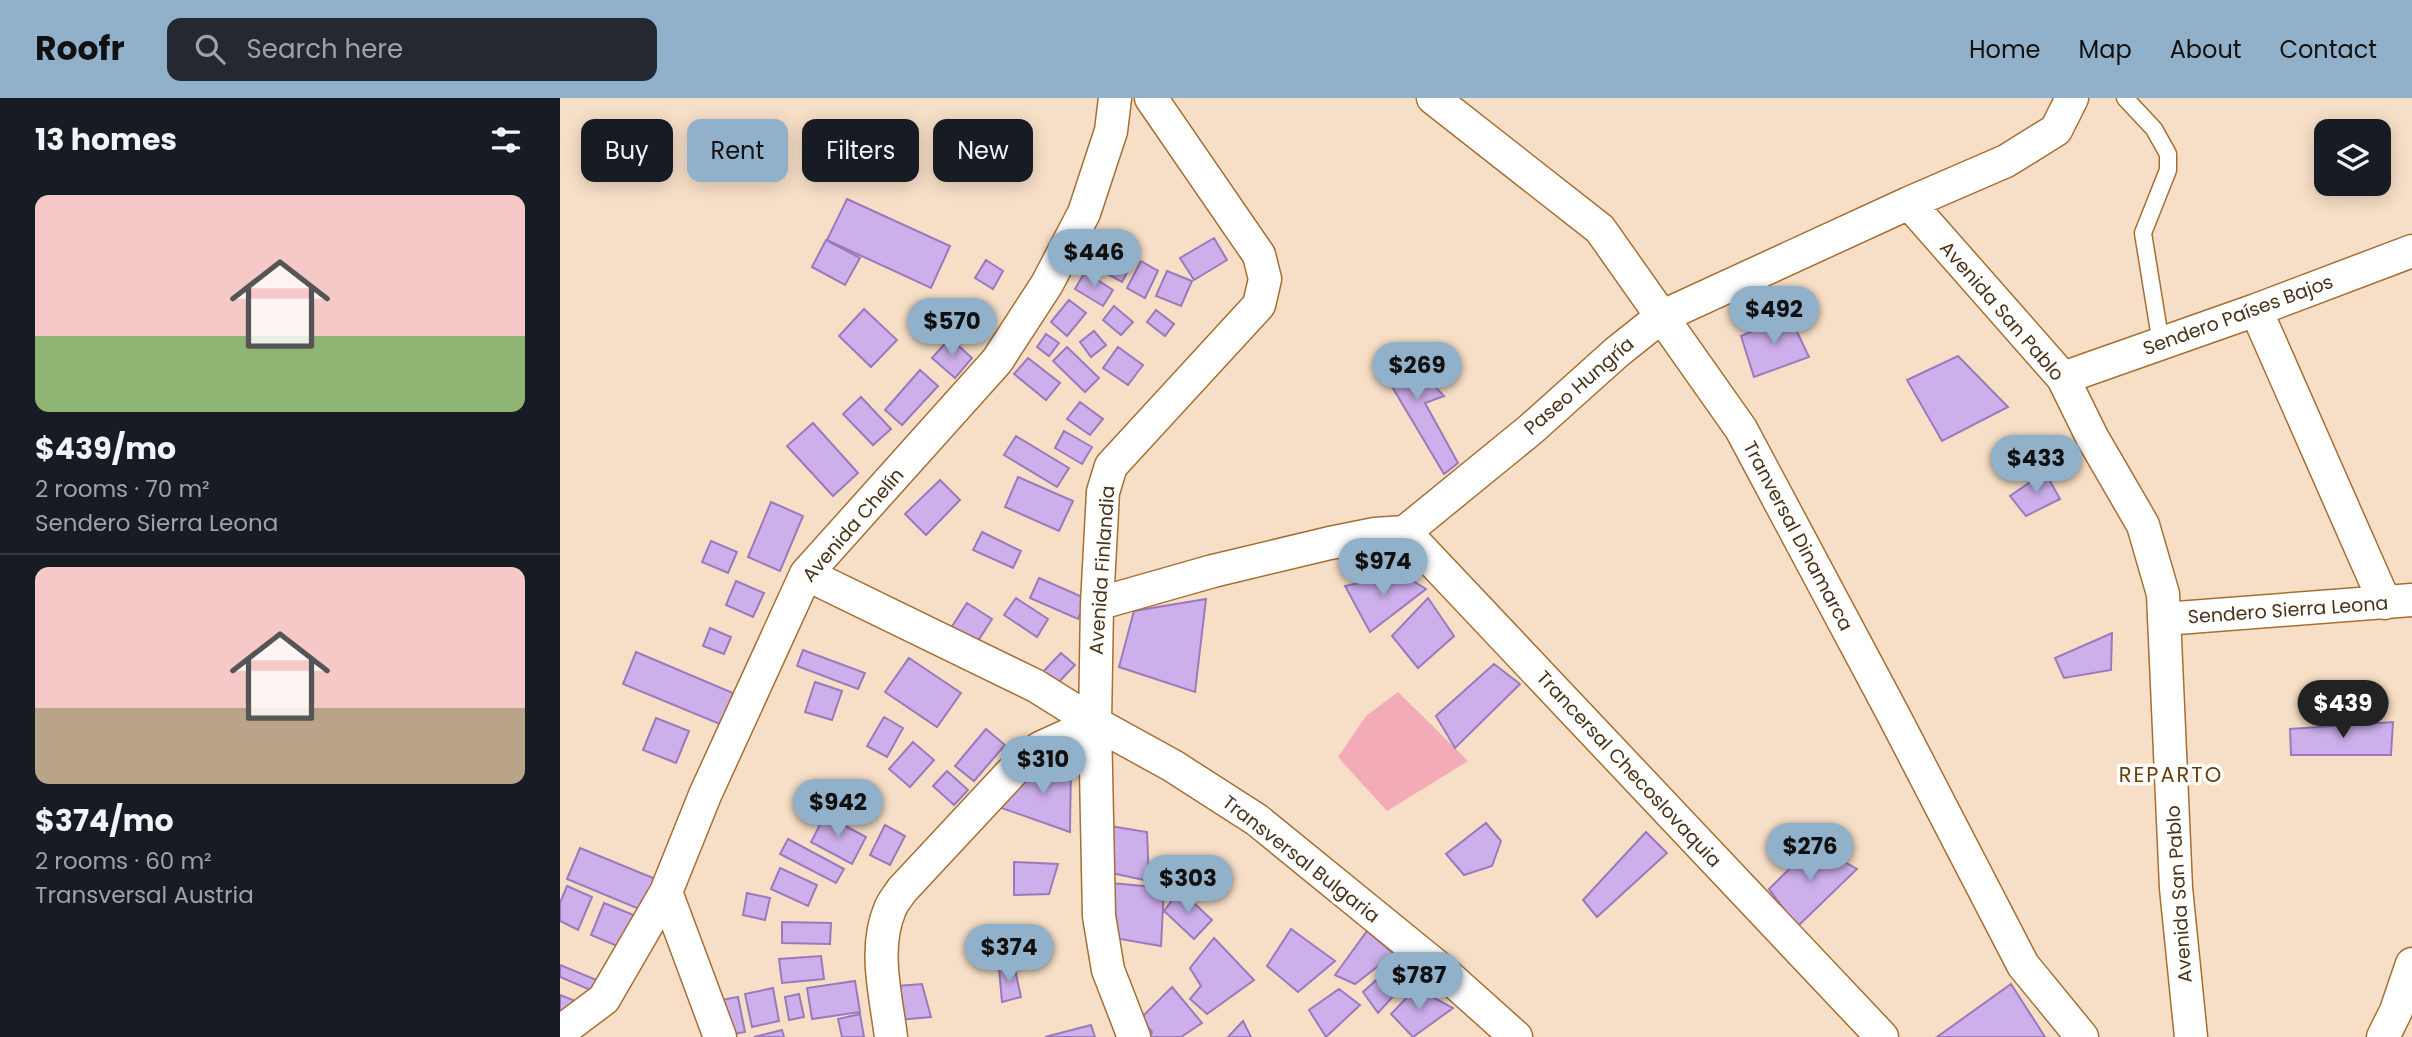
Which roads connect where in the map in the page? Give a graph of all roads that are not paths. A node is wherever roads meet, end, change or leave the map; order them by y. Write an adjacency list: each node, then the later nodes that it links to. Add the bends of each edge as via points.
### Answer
1 (1115, 98): 13 (street, Avenida Chelín, via 1111,131 1084,213 1047,284 997,361)
2 (1151, 98): 15 (street, Avenida Finlandia, via 1259,255 1265,279 1259,305 1111,466 1103,492)
3 (1433, 98): 9 (street, Tranversal Dinamarca, via 1600,229)
4 (2072, 98): 6 (street, Paseo Hungría, via 2056,130 2007,161)
5 (2126, 98): 10 (lane, via 2154,129 2168,155 2165,180 2143,233)
6 (1909, 203): 9 (street, Paseo Hungría); 11 (street, Avenida San Pablo)
7 (2412, 251): 8 (street, Sendero Países Bajos)
8 (2256, 310): 10 (street, Sendero Países Bajos); 14 (street)
9 (1661, 317): 12 (street, Paseo Hungría); 26 (street, Tranversal Dinamarca, via 1741,429 2023,965)
10 (2161, 344): 11 (street, Sendero Países Bajos)
11 (2063, 378): 16 (street, Avenida San Pablo, via 2143,526 2163,594)
12 (1405, 532): 15 (street, via 1375,534 1213,570); 25 (street, Trancersal Checoslovaquia)
13 (806, 574): 17 (street, Transversal Bulgaria, via 1036,686); 18 (street, Avenida Chelín)
14 (2399, 601): 16 (street, Sendero Sierra Leona)
15 (1097, 604): 17 (street, Avenida Finlandia)
16 (2164, 619): 27 (street, Avenida San Pablo, via 2176,888)
17 (1095, 723): 22 (street, via 1026,758 902,890 890,909 881,963); 23 (street, Avenida Finlandia, via 1099,916 1108,970); 24 (street, Transversal Bulgaria, via 1257,820)
18 (666, 892): 20 (street, Avenida Chelín, via 604,999); 21 (street)
19 (2412, 964): 28 (street)
20 (560, 1032)
21 (720, 1037)
22 (891, 1037)
23 (1134, 1037)
24 (1516, 1037)
25 (1882, 1037)
26 (2082, 1037)
27 (2191, 1037)
28 (2383, 1037)

